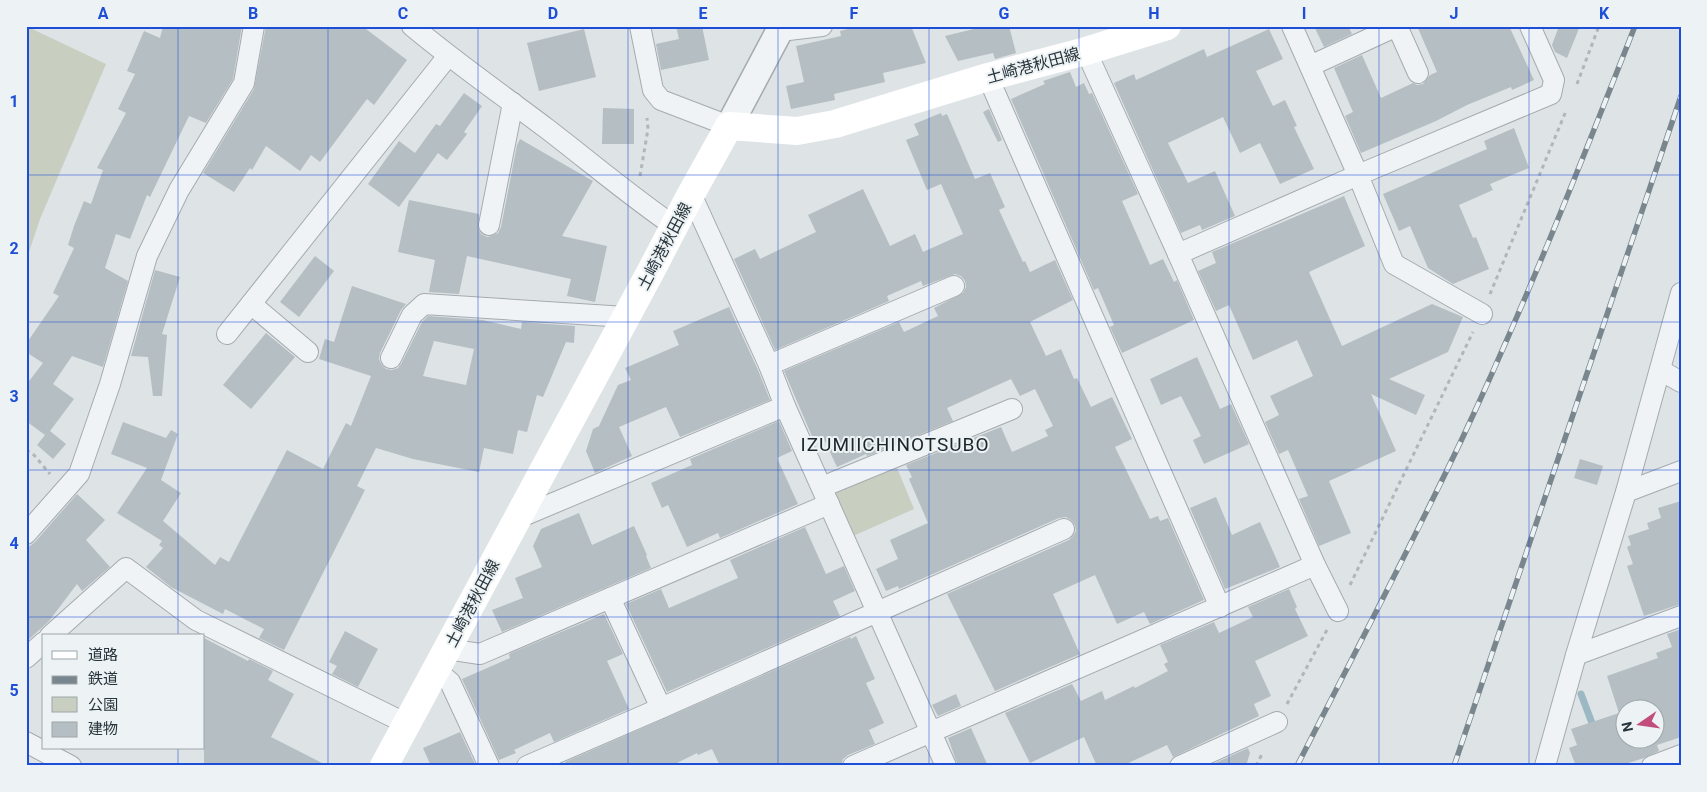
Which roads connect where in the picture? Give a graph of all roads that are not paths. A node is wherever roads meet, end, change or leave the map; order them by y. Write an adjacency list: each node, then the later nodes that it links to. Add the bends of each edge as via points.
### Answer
1 (254, 26): 40 (street, via 244,83 179,190 147,256 110,384 79,474)
2 (412, 26): 10 (street)
3 (640, 26): 15 (street, via 653,90 661,100)
4 (822, 26): 8 (street)
5 (1167, 26): 9 (main road, 土崎港秋田線)
6 (1292, 26): 11 (street)
7 (1530, 26): 16 (street, via 1554,80 1551,94)
8 (781, 29): 15 (street)
9 (1086, 51): 13 (main road, 土崎港秋田線); 20 (street)
10 (448, 56): 14 (street); 23 (street)
11 (1310, 66): 12 (street, via 1397,26); 16 (street)
12 (1418, 73)
13 (988, 76): 15 (main road, 土崎港秋田線, via 836,124 798,131); 43 (street)
14 (513, 103): 18 (street); 19 (street)
15 (729, 126): 17 (main road, 土崎港秋田線)
16 (1358, 175): 20 (street); 24 (street, via 1394,264)
17 (691, 194): 19 (main road, 土崎港秋田線); 30 (street)
18 (489, 225)
19 (674, 226): 25 (main road, 土崎港秋田線)
20 (1178, 254): 41 (street)
21 (954, 286): 30 (street)
22 (1681, 293): 27 (street)
23 (251, 304): 26 (street); 28 (street)
24 (1482, 314)
25 (626, 317): 29 (street, via 424,304 412,315); 38 (main road, 土崎港秋田線)
26 (228, 334)
27 (1675, 334): 31 (street)
28 (308, 352)
29 (391, 358)
30 (769, 365): 33 (street)
31 (1660, 370): 32 (street); 36 (street)
32 (1681, 382)
33 (785, 406): 37 (street); 38 (street)
34 (1012, 409): 37 (street)
35 (1681, 471): 36 (street)
36 (1626, 492): 49 (street)
37 (825, 496): 42 (street); 44 (street)
38 (518, 518): 51 (main road, 土崎港秋田線)
39 (1064, 528): 44 (street)
40 (26, 534)
41 (1315, 565): 43 (street); 45 (street)
42 (610, 598): 51 (street, via 480,654); 52 (street)
43 (1220, 607): 55 (street)
44 (876, 611): 52 (street); 55 (street)
45 (1338, 611)
46 (1681, 616): 49 (street)
47 (52, 634): 54 (street, via 126,568 196,620)
48 (42, 644): 50 (street)
49 (1576, 655): 65 (street)
50 (26, 658)
51 (442, 660): 54 (main road, 土崎港秋田線); 60 (street)
52 (661, 708): 61 (street)
53 (1277, 722): 64 (street)
54 (407, 724): 59 (main road, 土崎港秋田線)
55 (930, 732): 62 (street); 63 (street)
56 (26, 742): 58 (street)
57 (1681, 755): 66 (street)
58 (70, 766)
59 (384, 766)
60 (489, 766)
61 (527, 766)
62 (854, 766)
63 (946, 766)
64 (1180, 766)
65 (1545, 766)
66 (1652, 766)

